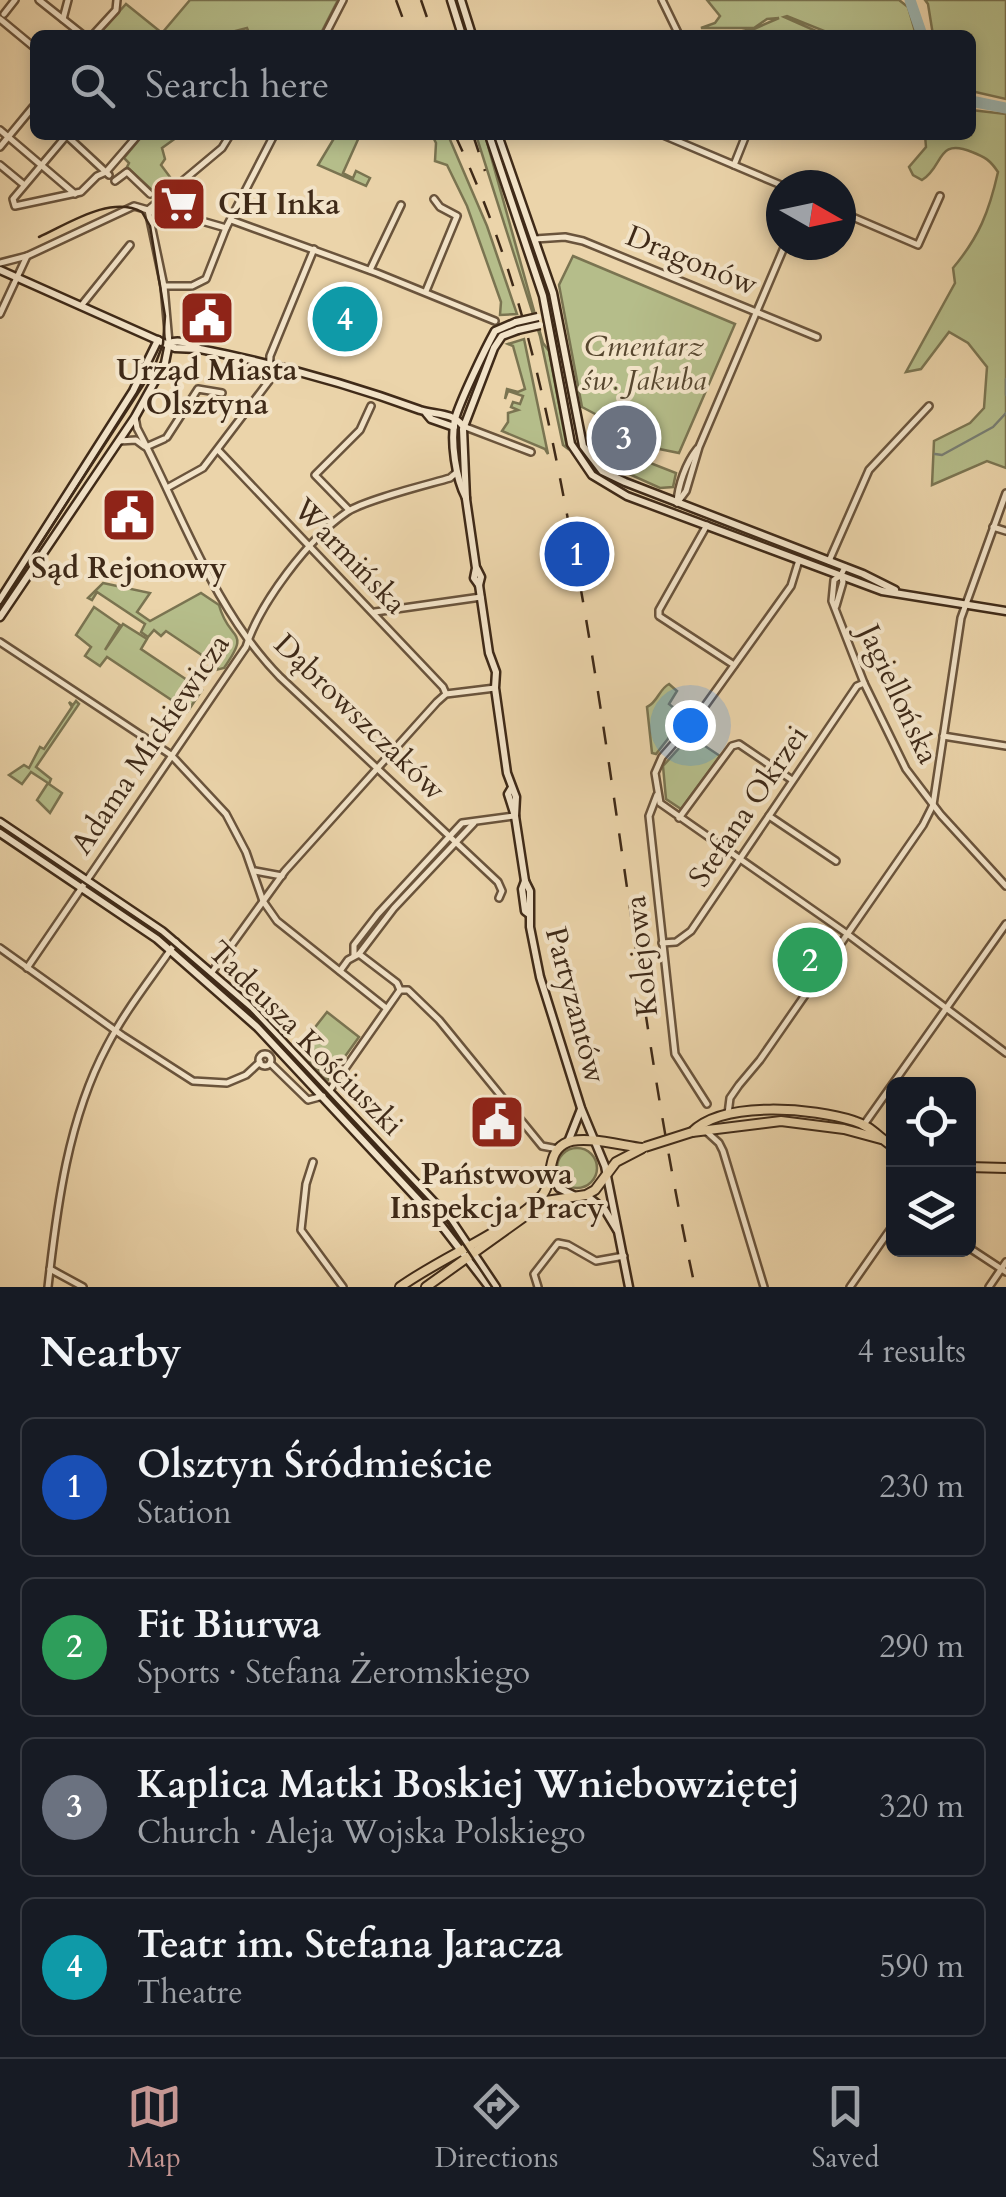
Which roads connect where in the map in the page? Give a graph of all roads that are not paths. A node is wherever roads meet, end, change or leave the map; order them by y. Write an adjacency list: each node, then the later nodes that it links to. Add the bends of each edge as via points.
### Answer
1 (39, 0): 10 (street)
2 (68, 0): 10 (street)
3 (118, 0): 12 (street)
4 (343, 0): 13 (street)
5 (451, 0): 14 (street)
6 (461, 0): 15 (street)
7 (662, 0): 16 (street)
8 (11, 1): 9 (street)
9 (2, 16): 17 (street)
10 (64, 19): 11 (street)
11 (78, 30)
12 (98, 30)
13 (327, 30)
14 (460, 30)
15 (470, 30)
16 (677, 30)
17 (30, 43)
18 (30, 113): 20 (street)
19 (0, 130): 20 (street)
20 (9, 137): 30 (street); 31 (street)
21 (62, 140): 31 (street)
22 (72, 140): 35 (street)
23 (134, 140): 34 (street)
24 (227, 140): 45 (street)
25 (271, 140): 47 (street)
26 (491, 140): 65 (street)
27 (500, 140): 49 (street)
28 (675, 140): 33 (street)
29 (744, 140): 33 (street)
30 (0, 148)
31 (40, 164): 39 (street); 40 (street)
32 (0, 165): 39 (street)
33 (734, 165): 37 (street)
34 (112, 166): 35 (street); 36 (street)
35 (108, 174): 40 (street)
36 (123, 177): 38 (street); 41 (street, via 128,172)
37 (766, 179)
38 (115, 181)
39 (23, 184): 40 (street, via 13,199 19,208)
40 (75, 194)
41 (150, 194)
42 (940, 196): 46 (street, via 918,245)
43 (434, 198): 60 (street, via 456,216)
44 (401, 205): 57 (street)
45 (149, 211): 48 (street); 54 (street, via 134,206); 59 (street)
46 (856, 218)
47 (231, 220): 48 (street); 52 (street)
48 (226, 228): 59 (street, via 206,279)
49 (534, 239): 50 (street, Dragonów); 53 (street)
50 (547, 241): 53 (street); 62 (street, Dragonów, via 583,240)
51 (130, 244): 61 (street)
52 (314, 248): 57 (street); 72 (street)
53 (539, 255): 64 (street)
54 (28, 256): 56 (street); 58 (street)
55 (780, 260): 62 (street)
56 (0, 266): 58 (street)
57 (370, 270): 60 (street)
58 (16, 277): 61 (street); 63 (street)
59 (164, 286): 71 (street)
60 (426, 291): 66 (street)
61 (81, 306): 70 (street)
62 (757, 312): 69 (street, Dragonów); 90 (street)
63 (0, 314)
64 (559, 316): 65 (street); 90 (street, via 577,423 590,457 613,477)
65 (548, 318): 67 (street, bridge); 92 (street, via 578,457 600,482)
66 (496, 320): 67 (street); 68 (street)
67 (514, 326): 68 (street); 79 (street, Partyzantów, via 494,348)
68 (495, 332): 78 (street, Partyzantów)
69 (817, 336)
70 (158, 340): 71 (street); 101 (street, via 133,391)
71 (170, 343): 72 (street); 77 (street)
72 (270, 365): 76 (street); 82 (street, via 269,381)
73 (222, 393): 81 (street, via 198,389 166,438)
74 (371, 406): 91 (street, via 360,430 316,474)
75 (929, 406): 98 (street, via 869,470)
76 (425, 412): 78 (street); 79 (street)
77 (135, 417): 80 (street); 81 (street, Dąbrowszczaków)
78 (456, 418): 79 (street, Partyzantów)
79 (458, 427): 83 (street); 84 (street, Partyzantów); 89 (street, Partyzantów)
80 (119, 441): 81 (street); 105 (street)
81 (146, 447): 87 (street, Dąbrowszczaków)
82 (218, 450): 87 (street, via 195,475); 96 (street, Warmińska)
83 (531, 452)
84 (458, 471): 85 (street); 86 (street, Partyzantów)
85 (450, 478): 86 (street); 91 (street)
86 (460, 481): 89 (street, Partyzantów)
87 (167, 488): 106 (street, Dąbrowszczaków)
88 (1006, 493): 94 (street)
89 (466, 499): 100 (street, Partyzantów)
90 (677, 503): 92 (street); 98 (street)
91 (349, 510): 96 (street, Adama Mickiewicza)
92 (673, 513): 93 (street)
93 (707, 525): 97 (street); 108 (street, via 659,616)
94 (993, 527): 95 (street); 102 (street)
95 (1006, 531)
96 (311, 546): 104 (street, Warmińska); 106 (street, Adama Mickiewicza)
97 (799, 559): 99 (street); 108 (street, via 790,586)
98 (829, 560): 99 (street)
99 (843, 571): 102 (street, via 900,594); 109 (street, Jagiellońska, via 835,609)
100 (480, 597): 104 (street); 110 (street, Partyzantów)
101 (0, 600)
102 (965, 605): 103 (street); 112 (street)
103 (1006, 611)
104 (375, 612): 111 (street, Warmińska)
105 (0, 616)
106 (248, 639): 114 (street, Adama Mickiewicza); 115 (street, Dąbrowszczaków)
107 (0, 642): 114 (street)
108 (734, 666): 117 (street, Kolejowa, via 662,757)
109 (864, 683): 116 (street, Stefana Okrzei); 118 (street, Jagiellońska, via 901,761)
110 (494, 684): 111 (street); 119 (street, Partyzantów)
111 (446, 694): 115 (street)
112 (943, 736): 113 (street); 118 (street)
113 (1006, 746)
114 (172, 755): 129 (street, via 226,814); 131 (street, Adama Mickiewicza)
115 (379, 769): 125 (street, Dąbrowszczaków); 130 (street)
116 (792, 780): 120 (street, Stefana Okrzei); 121 (street, via 739,744 732,746)
117 (655, 799): 121 (street); 137 (street, Kolejowa, via 648,816)
118 (933, 805): 132 (street, Jagiellońska); 136 (street)
119 (515, 816): 123 (street); 151 (street, Partyzantów, via 540,977)
120 (769, 816): 127 (street, Stefana Okrzei); 128 (street)
121 (679, 818): 127 (street)
122 (0, 822): 131 (street, Tadeusza Kościuszki)
123 (474, 823): 125 (street, via 464,822); 126 (street)
124 (0, 834): 131 (street, Tadeusza Kościuszki)
125 (450, 835): 126 (street, Dąbrowszczaków); 140 (street, via 368,926 354,945)
126 (456, 842): 133 (street, Dąbrowszczaków, via 498,882); 140 (street)
127 (740, 858): 136 (street); 137 (street, Stefana Okrzei, via 692,931)
128 (836, 861)
129 (254, 871): 130 (street); 134 (street)
130 (282, 876): 134 (street)
131 (84, 884): 138 (street, Tadeusza Kościuszki); 141 (street, Adama Mickiewicza)
132 (1006, 886)
133 (499, 898)
134 (263, 901): 142 (street); 143 (street, via 283,928)
135 (1006, 924): 146 (street)
136 (846, 933): 146 (street); 152 (street, via 730,1098)
137 (662, 943): 150 (street, Kolejowa, via 675,1054)
138 (174, 946): 142 (street, Tadeusza Kościuszki); 147 (street); 149 (street, Tadeusza Kościuszki)
139 (0, 948): 141 (street)
140 (356, 954): 143 (street); 144 (street)
141 (27, 968): 147 (street)
142 (212, 972): 149 (street, Tadeusza Kościuszki)
143 (340, 972): 145 (street)
144 (400, 990): 145 (street); 160 (street, via 439,1020 539,1142)
145 (386, 1008): 149 (street)
146 (946, 1008): 148 (street); 153 (street)
147 (116, 1030): 149 (street, via 204,1084 246,1075 266,1054 308,1100); 173 (street, via 94,1074 66,1166)
148 (1006, 1052)
149 (327, 1093): 169 (street, Tadeusza Kościuszki, via 451,1220)
150 (707, 1104)
151 (581, 1108): 156 (street, Partyzantów); 157 (street, Partyzantów)
152 (728, 1114): 153 (main road, via 776,1109 843,1119); 154 (main road)
153 (860, 1128): 155 (main road, via 781,1121); 158 (main road)
154 (692, 1132): 155 (main road); 159 (main road, bridge)
155 (707, 1132): 183 (street, via 720,1142)
156 (568, 1142): 157 (main road); 160 (main road)
157 (596, 1142): 159 (main road); 165 (street)
158 (886, 1142)
159 (643, 1148): 165 (main road)
160 (558, 1149): 164 (main road)
161 (313, 1162): 177 (street, via 301,1230)
162 (976, 1167): 163 (main road)
163 (1006, 1168)
164 (551, 1172): 166 (street, via 560,1188); 169 (main road, via 539,1198)
165 (607, 1174): 166 (main road, via 599,1187); 168 (street)
166 (581, 1195): 168 (street, via 601,1206); 169 (main road, via 546,1201)
167 (886, 1235): 184 (street)
168 (620, 1236): 171 (street)
169 (469, 1252): 178 (main road); 179 (main road); 180 (street, Tadeusza Kościuszki)
170 (976, 1252): 174 (street)
171 (624, 1256): 181 (street, via 596,1261 558,1243 534,1274); 182 (street)
172 (1006, 1262): 174 (street)
173 (50, 1268): 175 (street); 176 (street)
174 (1004, 1271): 185 (street)
175 (48, 1287)
176 (83, 1287)
177 (343, 1287)
178 (400, 1287)
179 (426, 1287)
180 (492, 1287)
181 (538, 1287)
182 (630, 1287)
183 (764, 1287)
184 (850, 1287)
185 (989, 1287)

